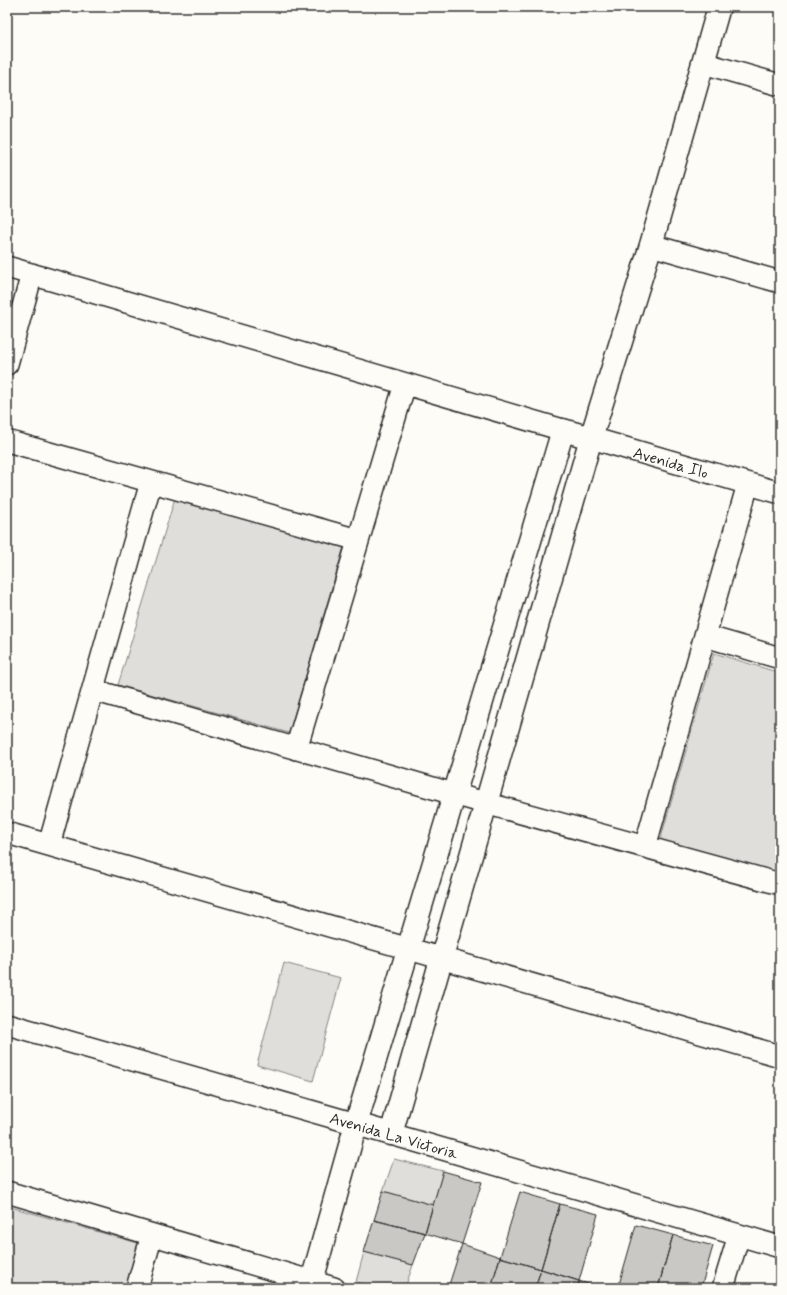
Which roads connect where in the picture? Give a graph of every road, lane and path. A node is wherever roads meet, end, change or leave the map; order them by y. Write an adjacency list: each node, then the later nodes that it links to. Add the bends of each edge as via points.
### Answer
1 (719, 7): 2 (street)
2 (703, 63): 3 (street); 4 (street)
3 (780, 85)
4 (650, 245): 7 (street); 11 (street)
5 (7, 267): 6 (street)
6 (32, 274): 8 (street); 9 (street)
7 (780, 282)
8 (7, 364)
9 (404, 384): 10 (street); 16 (street)
10 (563, 430): 11 (street, Avenida Ilo); 21 (street)
11 (591, 438): 14 (street, Avenida Ilo); 22 (street)
12 (7, 441): 13 (street)
13 (151, 482): 16 (street); 19 (street)
14 (748, 484): 15 (street, Avenida Ilo); 17 (street)
15 (780, 493)
16 (358, 540): 20 (street)
17 (705, 636): 18 (street); 25 (street)
18 (780, 658)
19 (93, 690): 20 (street); 24 (street)
20 (296, 749): 21 (street)
21 (454, 794): 22 (street); 27 (street)
22 (485, 803): 25 (street); 28 (street)
23 (7, 833): 24 (street)
24 (49, 845): 27 (street)
25 (645, 847): 26 (street)
26 (780, 884)
27 (408, 949): 28 (street); 31 (street)
28 (441, 958): 30 (street); 32 (street)
29 (7, 1024): 31 (street, Avenida La Victoria)
30 (780, 1056)
31 (356, 1124): 32 (street, Avenida La Victoria); 37 (street)
32 (391, 1134): 35 (street, Avenida La Victoria)
33 (7, 1192): 34 (street)
34 (152, 1235): 37 (street); 38 (street)
35 (739, 1235): 36 (street, Avenida La Victoria); 40 (street)
36 (780, 1247)
37 (311, 1285): 39 (street)
38 (137, 1288)
39 (334, 1288)
40 (722, 1288)

